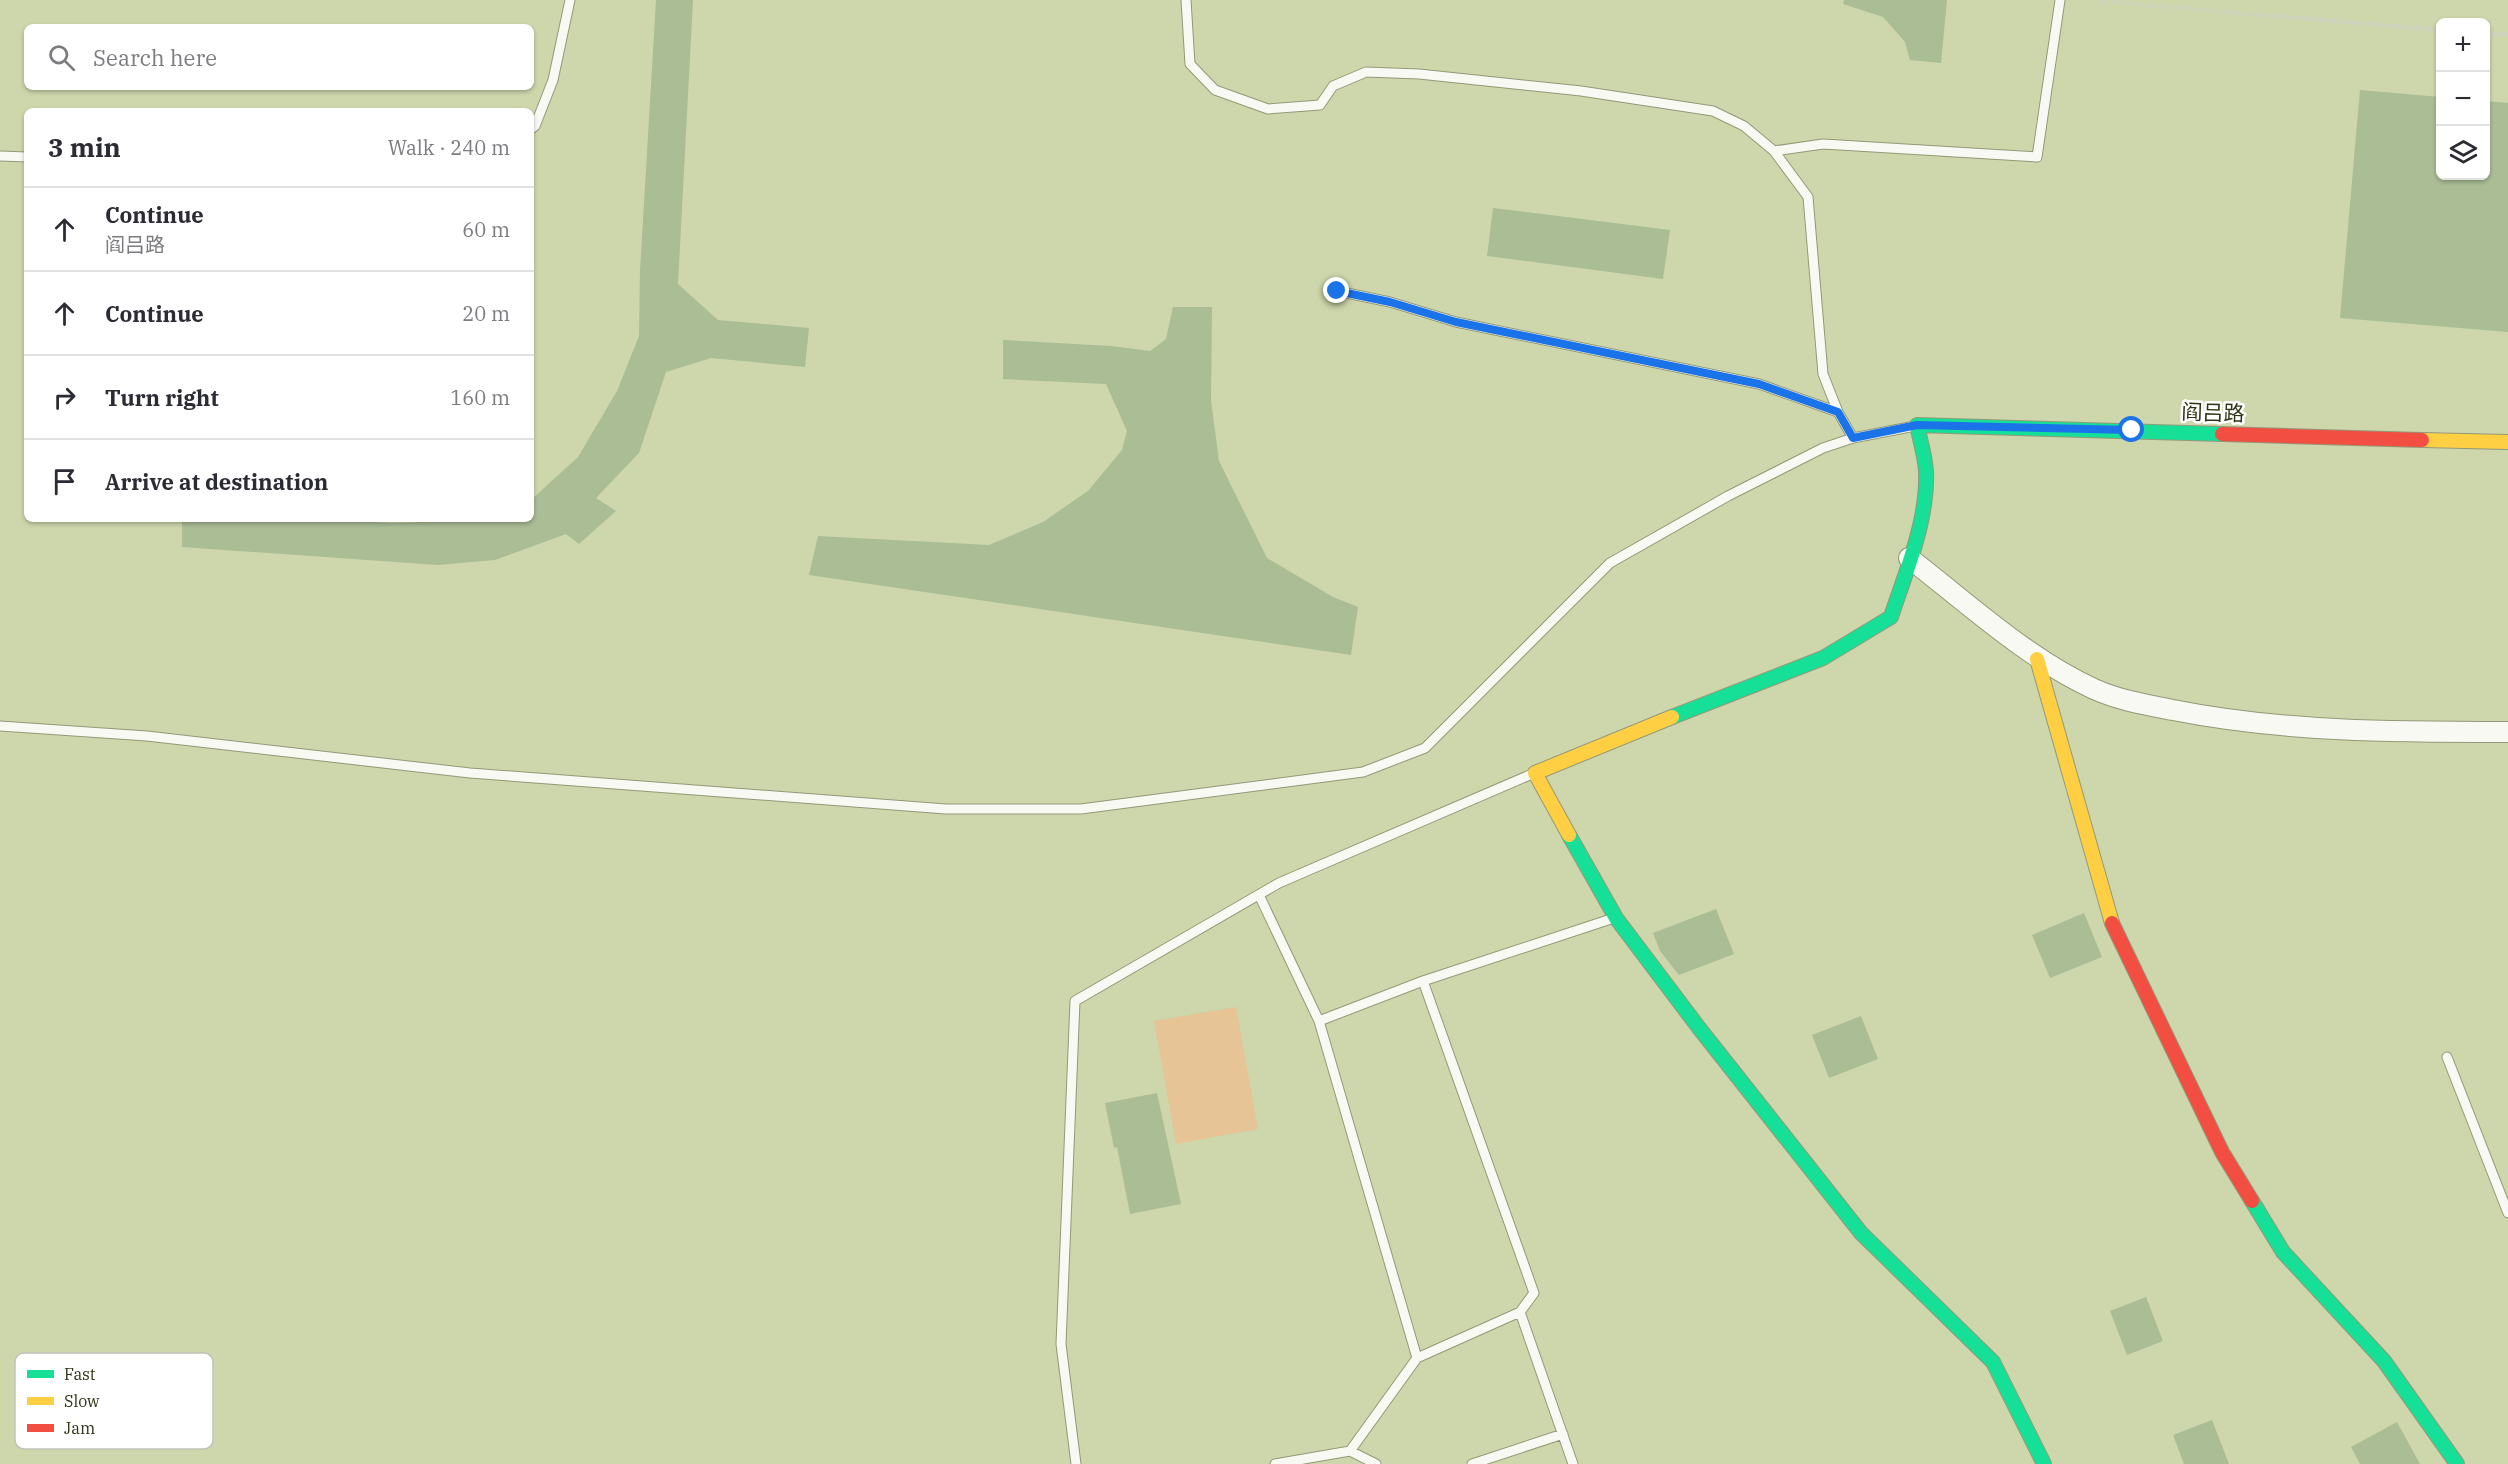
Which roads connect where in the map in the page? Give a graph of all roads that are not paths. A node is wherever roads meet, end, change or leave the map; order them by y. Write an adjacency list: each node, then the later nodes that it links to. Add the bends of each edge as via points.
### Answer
1 (570, 0): 4 (lane, via 553,80)
2 (1186, 0): 5 (lane, via 1190,64 1215,90 1268,109 1320,105 1333,86 1366,72 1419,74 1581,91 1713,111 1744,126)
3 (2060, 0): 5 (lane, via 2037,157 1822,144)
4 (534, 127)
5 (1774, 151): 9 (lane, via 1808,196 1823,374)
6 (0, 156): 7 (lane)
7 (24, 157)
8 (1337, 291): 9 (lane, via 1456,322 1759,384)
9 (1838, 412): 11 (lane)
10 (1917, 425): 11 (lane); 12 (street, 阎吕路); 13 (street, via 1926,470 1926,494)
11 (1853, 438): 15 (lane, via 1823,448 1728,496 1610,563 1425,748 1363,772 1081,809 946,809 470,773 147,736)
12 (2508, 442)
13 (1912, 550): 14 (street); 17 (street, via 1891,617 1823,658)
14 (2037, 659): 16 (street, via 2096,690 2208,717 2277,725); 34 (street, via 2111,920 2222,1152 2283,1252 2384,1361)
15 (0, 726)
16 (2508, 732)
17 (1534, 773): 18 (lane); 19 (street)
18 (1259, 895): 21 (lane); 28 (lane, via 1075,1001 1061,1344)
19 (1616, 918): 20 (lane); 33 (street, via 1861,1233 1994,1362)
20 (1424, 981): 21 (lane); 24 (lane, via 1534,1293)
21 (1319, 1021): 25 (lane)
22 (2447, 1058): 23 (lane)
23 (2508, 1213)
24 (1520, 1312): 25 (lane); 26 (lane)
25 (1417, 1358): 27 (lane)
26 (1563, 1434): 31 (lane); 32 (lane)
27 (1350, 1451): 29 (lane); 30 (lane)
28 (1076, 1464)
29 (1275, 1464)
30 (1376, 1464)
31 (1472, 1464)
32 (1573, 1464)
33 (2044, 1464)
34 (2457, 1464)

